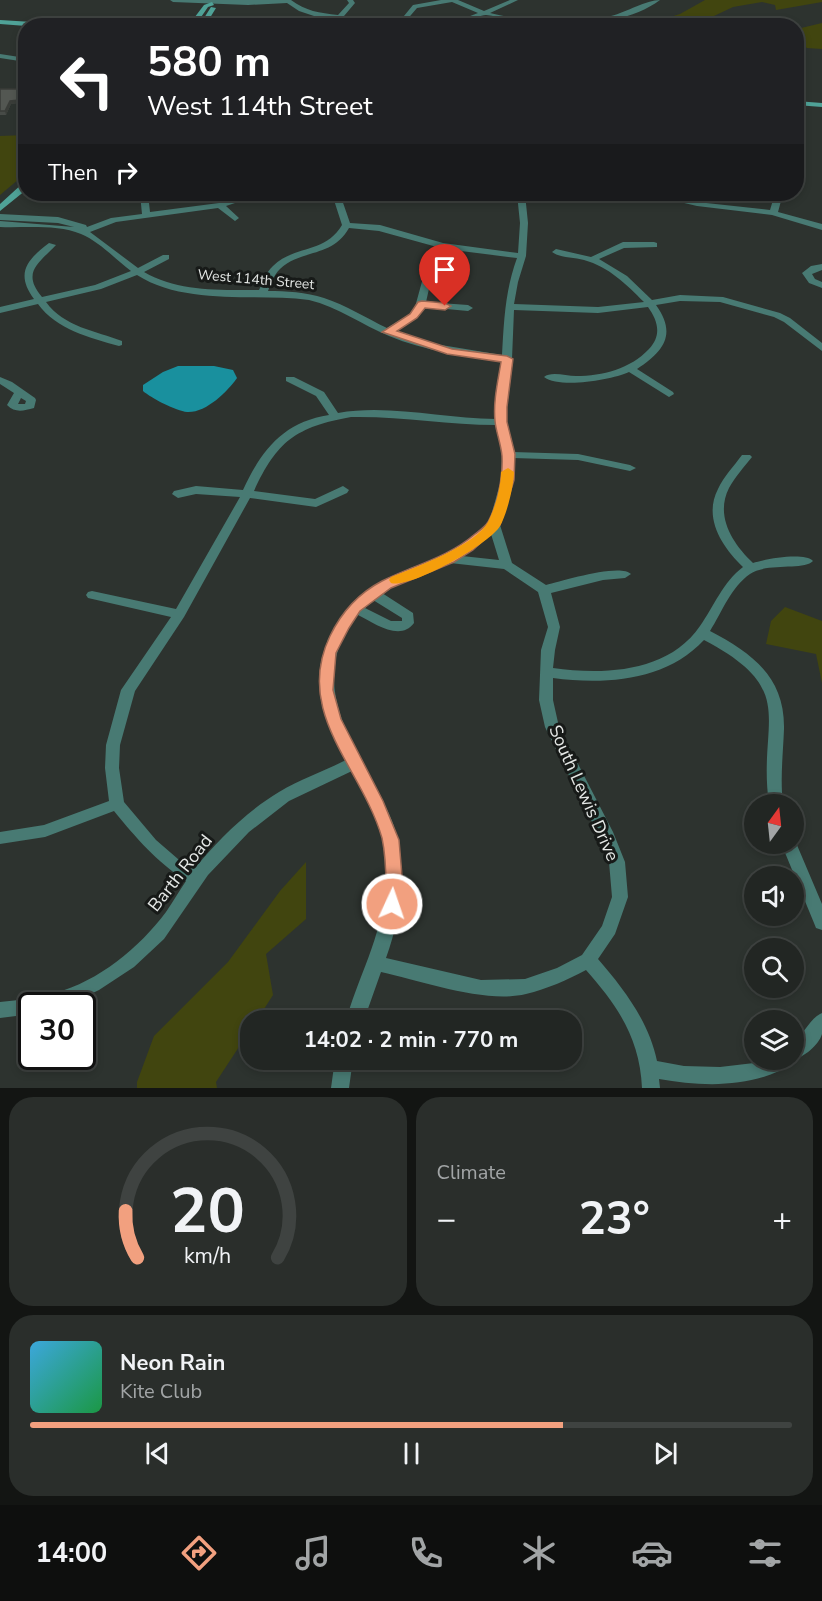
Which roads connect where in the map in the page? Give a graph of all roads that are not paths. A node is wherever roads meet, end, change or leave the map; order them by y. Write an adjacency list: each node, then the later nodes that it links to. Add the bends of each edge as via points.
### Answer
1 (173, 0): 7 (street)
2 (350, 0): 12 (street, via 352,3)
3 (453, 0): 8 (street); 13 (street, via 415,6)
4 (515, 0): 8 (street)
5 (657, 0): 16 (street, via 631,12)
6 (288, 1): 7 (street); 11 (street, via 300,10)
7 (213, 2): 9 (street); 10 (street, via 215,6)
8 (483, 14): 14 (street); 15 (street)
9 (197, 18)
10 (207, 18)
11 (324, 18)
12 (340, 18)
13 (405, 18)
14 (472, 18)
15 (509, 18)
16 (595, 18)
17 (0, 22): 18 (street)
18 (18, 24)
19 (18, 55): 21 (street)
20 (0, 56): 21 (street)
21 (14, 58): 22 (street)
22 (18, 59)
23 (804, 99): 24 (street)
24 (822, 100)
25 (804, 104): 26 (street)
26 (822, 105)
27 (18, 192): 35 (street)
28 (145, 201): 37 (street)
29 (232, 201): 34 (street)
30 (338, 201): 41 (street)
31 (522, 201): 48 (street)
32 (705, 201): 36 (street)
33 (777, 201): 36 (street)
34 (220, 205): 37 (street); 39 (street)
35 (0, 208)
36 (773, 213): 42 (street)
37 (146, 215): 43 (street, via 114,220)
38 (0, 217): 43 (street, West 114th Street, via 64,221 83,227)
39 (235, 218)
40 (0, 224): 43 (street)
41 (346, 225): 46 (street, via 380,228); 54 (street, via 332,243 280,264)
42 (822, 227)
43 (83, 232): 52 (street, West 114th Street)
44 (52, 245): 55 (street, via 35,259 28,274 27,284)
45 (654, 245): 50 (street, via 623,245)
46 (442, 246): 48 (street); 56 (street, via 430,267)
47 (556, 252): 50 (street)
48 (522, 256): 58 (street)
49 (166, 257): 52 (street)
50 (593, 259): 57 (street, via 622,274)
51 (822, 267): 53 (street, via 807,273 812,281)
52 (139, 273): 54 (street, West 114th Street, via 186,288); 55 (street, via 99,288)
53 (822, 285)
54 (262, 293): 61 (street, West 114th Street, via 310,297)
55 (41, 301): 60 (street); 62 (street, via 62,321)
56 (422, 304): 59 (street); 61 (street, via 413,316)
57 (651, 304): 58 (street, via 598,310); 63 (street, via 693,297 730,301 777,315); 65 (street, via 663,329 660,343 647,359)
58 (509, 307): 64 (street)
59 (468, 308)
60 (0, 310)
61 (388, 332): 64 (street, West 114th Street, via 443,350)
62 (119, 343)
63 (822, 348)
64 (507, 359): 72 (street)
65 (631, 369): 66 (street, via 597,378); 70 (street)
66 (549, 377)
67 (290, 379): 71 (street, via 320,394)
68 (0, 380): 69 (street)
69 (18, 394)
70 (669, 394)
71 (335, 416): 72 (street, via 389,413 458,423); 78 (street, via 281,441 270,451)
72 (501, 422): 73 (street)
73 (508, 454): 75 (street, via 578,457); 79 (street, via 507,480)
74 (746, 457): 83 (street, via 719,498 718,515 734,552)
75 (630, 468)
76 (343, 490): 78 (street, via 316,503)
77 (178, 494): 78 (street, via 196,490)
78 (247, 494): 89 (street)
79 (494, 525): 80 (street); 82 (street)
80 (449, 559): 82 (street); 86 (street)
81 (807, 561): 83 (street)
82 (507, 565): 85 (street)
83 (751, 568): 90 (street, via 729,589)
84 (625, 574): 85 (street)
85 (544, 590): 91 (street, South Lewis Drive, via 554,627)
86 (372, 593): 88 (street); 88 (street, via 408,616 408,622 400,627 388,625)
87 (92, 595): 89 (street)
88 (355, 608): 92 (street, via 329,653 325,690 333,719)
89 (179, 614): 94 (street, via 128,690 114,745 112,768)
90 (702, 633): 91 (street, via 689,647 647,669 587,676); 93 (street, via 752,663 771,688 777,716)
91 (546, 672): 99 (street, South Lewis Drive, via 546,700 552,726 617,862 620,897 609,929)
92 (354, 763): 97 (street, Barth Road, via 263,810); 100 (street, via 391,840 394,888)
93 (774, 794)
94 (117, 804): 95 (street, via 45,831); 97 (street, via 151,845)
95 (0, 838)
96 (794, 854): 98 (street)
97 (196, 879): 101 (street, Barth Road, via 170,919 136,955)
98 (822, 923)
99 (588, 960): 100 (street, via 525,987 481,988); 107 (street, via 620,997 639,1032)
100 (377, 963): 104 (street)
101 (78, 992)
102 (18, 1008): 103 (street)
103 (0, 1010)
104 (359, 1010)
105 (822, 1021): 106 (street)
106 (804, 1044)
107 (652, 1069): 109 (street, via 718,1076); 111 (street)
108 (342, 1070): 110 (street)
109 (763, 1070)
110 (340, 1088)
111 (651, 1088)

